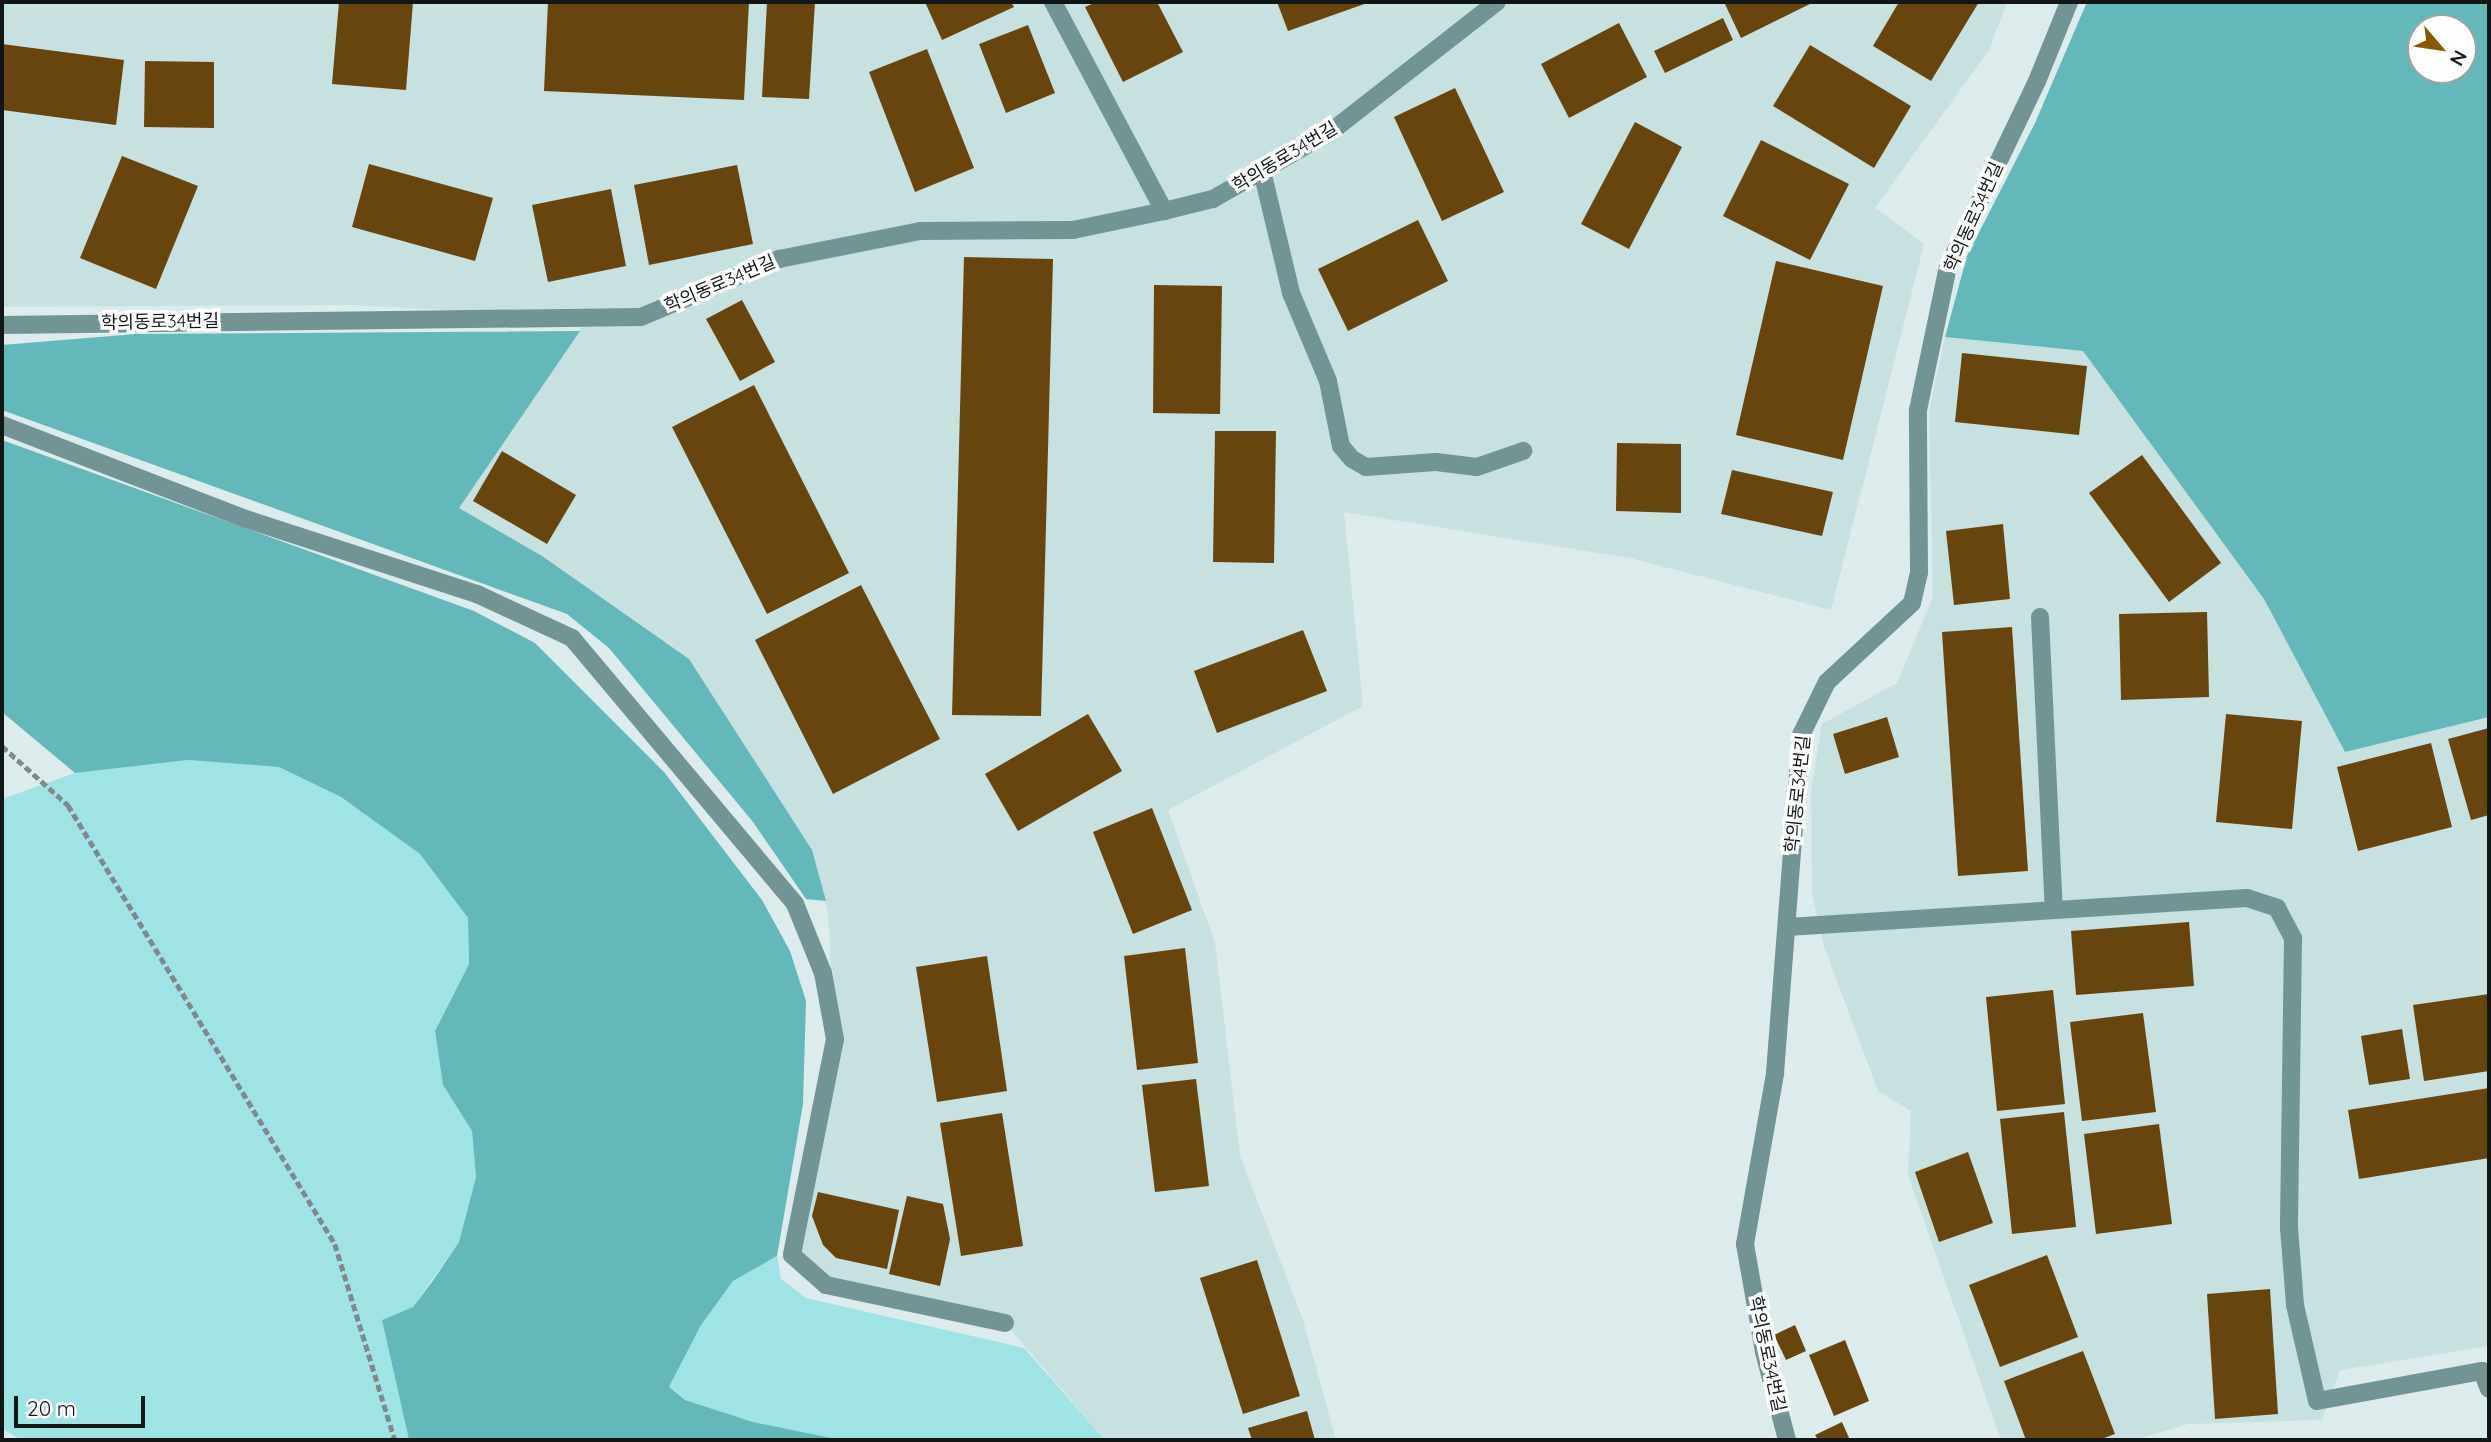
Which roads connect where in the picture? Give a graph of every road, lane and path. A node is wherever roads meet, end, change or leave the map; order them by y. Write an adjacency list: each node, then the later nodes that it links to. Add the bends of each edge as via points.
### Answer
1 (1053, 2): 5 (street)
2 (1497, 2): 4 (street, 학의동로34번길, via 1333,131)
3 (2069, 2): 12 (street, 학의동로34번길, via 2037,81 1948,267 1918,410 1919,572 1912,603 1827,682 1801,735)
4 (1262, 171): 5 (street, 학의동로34번길, via 1213,199); 8 (street, via 1291,293 1328,381 1341,446 1352,459 1366,467 1436,462 1477,467)
5 (1164, 211): 6 (street, 학의동로34번길, via 1073,230 920,231 779,259 641,317)
6 (2, 325)
7 (2, 425): 13 (street, via 246,519 477,594 572,638 795,904 823,972 835,1039 792,1255 826,1285)
8 (1523, 451)
9 (2040, 617): 11 (street)
10 (2, 746): 15 (path, via 68,804 335,1244)
11 (2054, 910): 12 (street); 14 (street, via 2247,898 2277,908 2293,938 2289,1228 2295,1305 2317,1401 2482,1371)
12 (1787, 927): 16 (street, 학의동로34번길, via 1775,1073 1745,1244 1764,1352)
13 (1005, 1323)
14 (2489, 1389)
15 (395, 1440)
16 (1787, 1440)

